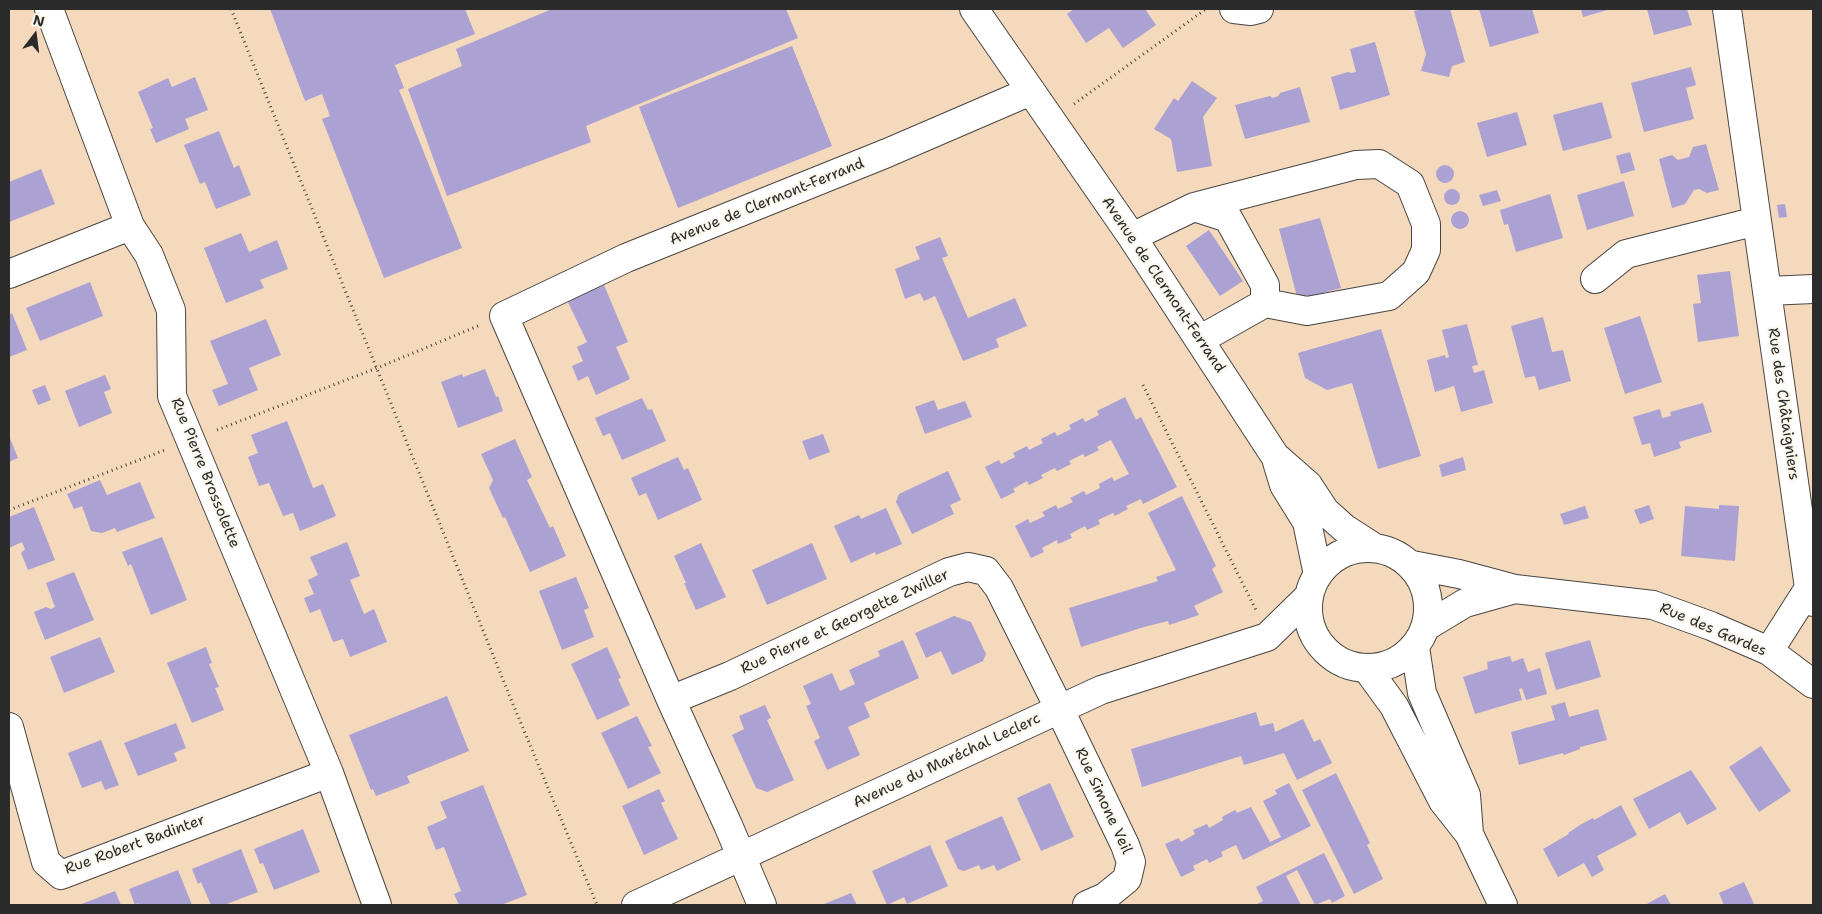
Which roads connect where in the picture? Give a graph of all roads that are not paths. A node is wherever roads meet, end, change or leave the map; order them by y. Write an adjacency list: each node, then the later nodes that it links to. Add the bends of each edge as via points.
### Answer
1 (49, 9): 9 (street, Rue Pierre Brossolette)
2 (974, 9): 6 (street, Avenue de Clermont-Ferrand)
3 (1234, 9): 4 (street)
4 (1258, 9)
5 (1727, 9): 8 (street, Rue des Châtaigniers)
6 (1031, 91): 10 (street, Avenue de Clermont-Ferrand); 29 (street, Avenue de Clermont-Ferrand, via 626,258 504,316)
7 (1194, 207): 10 (street); 15 (street, via 1228,218 1265,285); 15 (street, via 1356,165 1379,164 1410,184 1426,224 1426,250 1416,272 1389,296 1307,311)
8 (1757, 221): 12 (street, via 1626,254); 14 (street, Rue des Châtaigniers)
9 (130, 226): 11 (street); 32 (street, Rue Pierre Brossolette, via 149,255 171,310 172,396)
10 (1132, 238): 16 (street, Avenue de Clermont-Ferrand)
11 (9, 274)
12 (1596, 279)
13 (1813, 289): 14 (street)
14 (1767, 291): 22 (street, Rue des Châtaigniers)
15 (1265, 303): 16 (street)
16 (1200, 340): 17 (street, Avenue de Clermont-Ferrand)
17 (1275, 456): 18 (street, Avenue de Clermont-Ferrand, via 1308,485 1325,511); 20 (street, Avenue de Clermont-Ferrand, via 1284,485 1307,522)
18 (1375, 548): 19 (street, via 1394,553); 20 (street, via 1353,550 1333,559)
19 (1412, 565): 21 (street, Rue des Gardes); 24 (street, via 1424,583 1429,604)
20 (1313, 586): 23 (street, Avenue du Maréchal Leclerc); 25 (street, via 1308,614)
21 (1515, 589): 24 (street, Rue des Gardes, via 1466,603); 26 (street, Rue des Gardes, via 1653,605)
22 (1811, 595): 26 (street, Rue des Châtaigniers)
23 (1262, 625): 25 (street, Avenue du Maréchal Leclerc); 30 (street, Avenue du Maréchal Leclerc)
24 (1421, 636): 27 (street, via 1401,659 1385,667); 33 (street, via 1422,693 1466,795)
25 (1320, 646): 27 (street, via 1350,666)
26 (1769, 651): 28 (street, Rue des Gardes)
27 (1367, 669): 33 (street, via 1394,706 1443,801)
28 (1813, 684)
29 (672, 700): 30 (street, Rue Pierre et Georgette Zwiller, via 730,676 949,572 968,567 986,571 999,588); 34 (street)
30 (1059, 708): 34 (street, Avenue du Maréchal Leclerc); 38 (street, Rue Simone Veil, via 1131,862 1127,879 1105,897)
31 (9, 727): 32 (street, Rue Robert Badinter, via 46,862 61,875)
32 (329, 773): 35 (street, Rue Pierre Brossolette)
33 (1469, 834): 39 (street)
34 (741, 857): 36 (street, Avenue du Maréchal Leclerc); 37 (street)
35 (377, 905)
36 (636, 905)
37 (762, 905)
38 (1087, 905)
39 (1503, 905)

